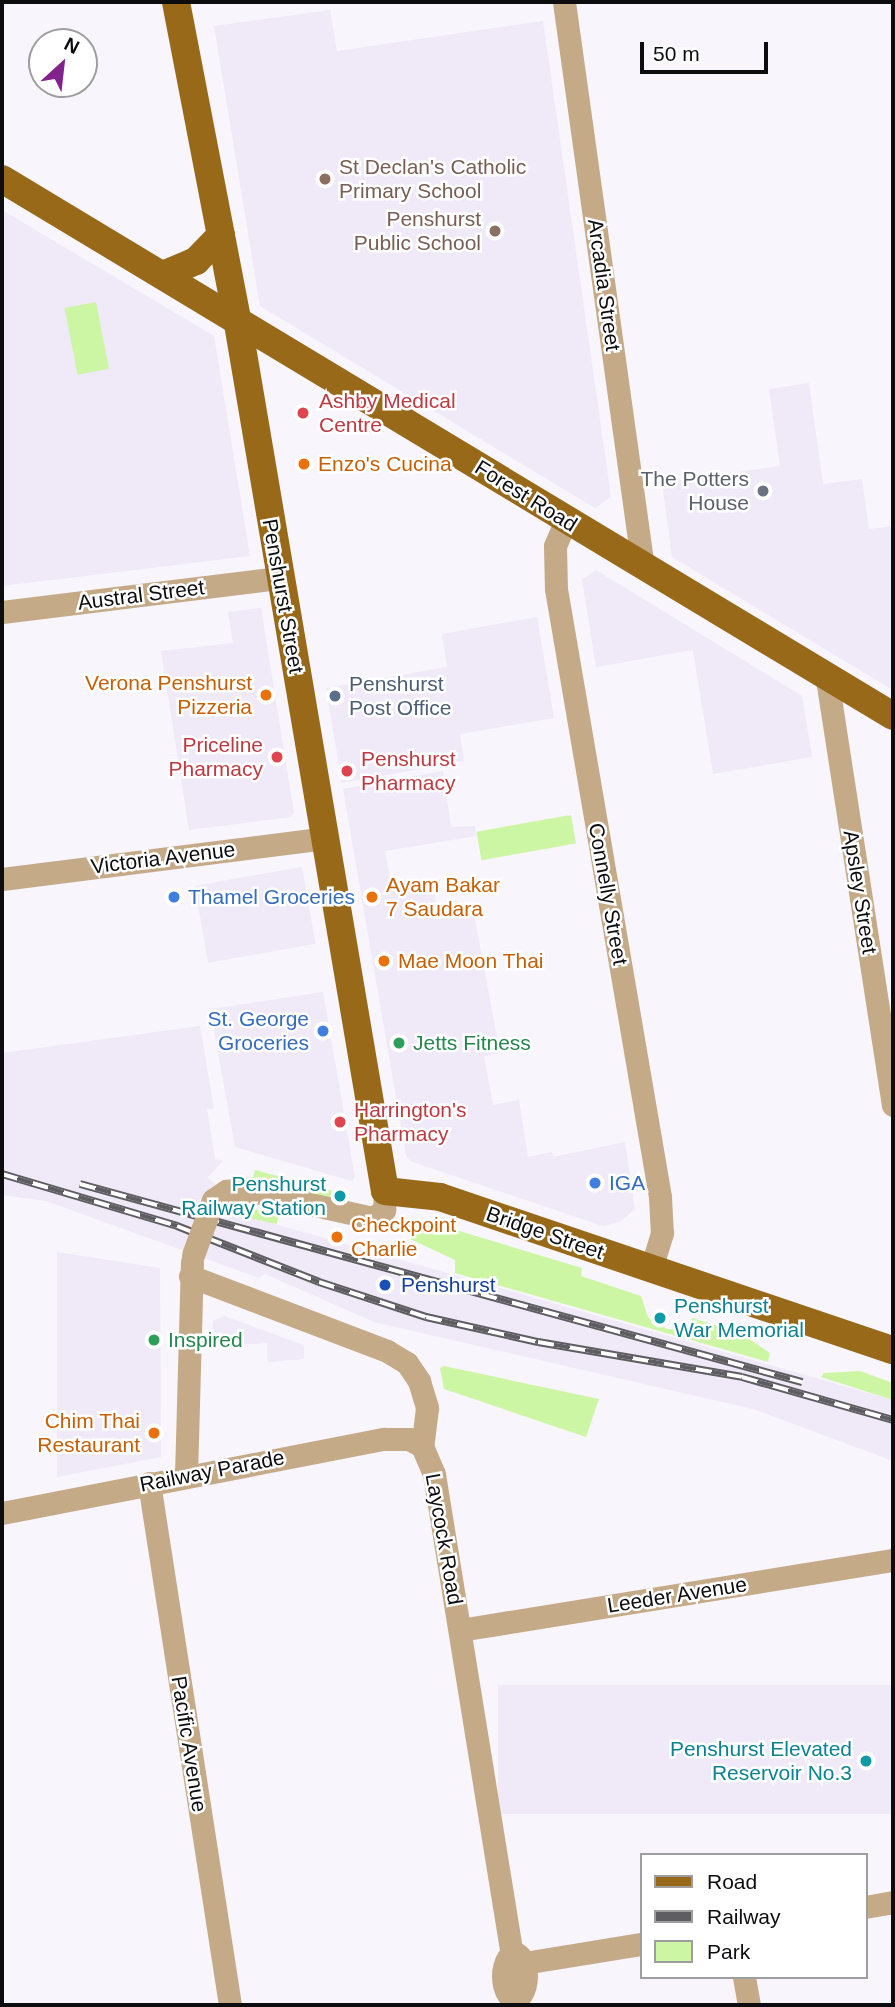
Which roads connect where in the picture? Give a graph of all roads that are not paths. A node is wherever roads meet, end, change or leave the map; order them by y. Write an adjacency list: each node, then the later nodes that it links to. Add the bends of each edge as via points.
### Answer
1 (176, 2): 4 (main road, Penshurst Street)
2 (564, 2): 8 (street, Arcadia Street)
3 (2, 179): 5 (main road, Forest Road)
4 (220, 235): 5 (main road, via 196,261); 6 (main road, Penshurst Street)
5 (163, 275): 6 (main road, Forest Road)
6 (237, 318): 7 (main road, Forest Road); 9 (main road, Penshurst Street)
7 (566, 520): 8 (main road, Forest Road); 18 (street, Connelly Street, via 555,547 556,589 660,1197 662,1233)
8 (643, 568): 11 (main road, Forest Road)
9 (279, 578): 10 (street, Austral Street); 13 (main road, Penshurst Street)
10 (2, 612)
11 (827, 679): 12 (main road, Forest Road); 15 (street, Apsley Street)
12 (885, 714)
13 (325, 838): 14 (street, Victoria Avenue); 16 (main road, Penshurst Street)
14 (2, 879)
15 (892, 1096)
16 (385, 1191): 17 (street, bridge, via 384,1210 373,1218 242,1189 226,1191 213,1200); 18 (main road, Bridge Street, via 440,1196)
17 (191, 1266): 20 (street, Laycock Road, via 407,1363 419,1381 426,1408); 21 (street)
18 (651, 1269): 19 (main road, Bridge Street)
19 (893, 1349)
20 (422, 1446): 21 (street, Railway Parade, via 394,1438); 25 (street, Laycock Road, via 434,1474)
21 (186, 1476): 22 (street, Railway Parade)
22 (149, 1483): 23 (street, Railway Parade); 31 (street, Pacific Avenue)
23 (2, 1513)
24 (893, 1560): 25 (street, Leeder Avenue)
25 (460, 1630): 29 (street, Laycock Road)
26 (893, 1902): 27 (street)
27 (867, 1907)
28 (640, 1944): 29 (street)
29 (517, 1964): 32 (street, Laycock Road)
30 (744, 1979): 33 (street)
31 (230, 2005)
32 (514, 2005)
33 (749, 2005)

